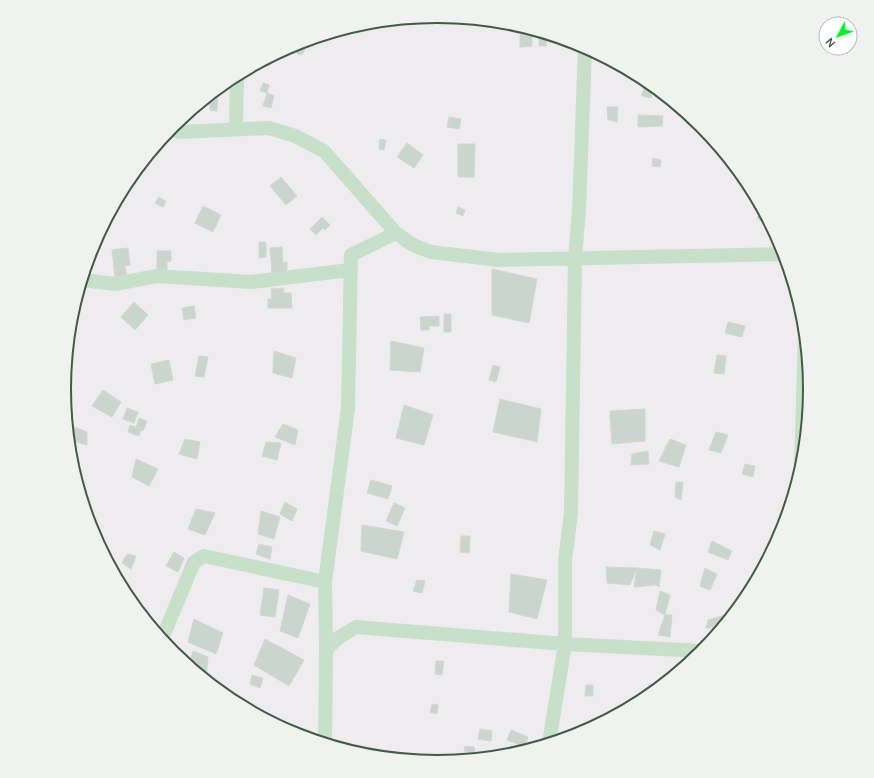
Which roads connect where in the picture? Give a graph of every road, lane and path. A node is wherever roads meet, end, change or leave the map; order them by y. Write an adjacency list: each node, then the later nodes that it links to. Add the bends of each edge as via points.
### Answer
1 (585, 55): 7 (street)
2 (237, 83): 3 (street)
3 (236, 128): 4 (street); 5 (street, via 270,128 295,136 324,151)
4 (177, 131)
5 (396, 233): 7 (street, via 413,245 431,252 499,260); 8 (street, via 354,252 351,255)
6 (777, 254): 7 (street)
7 (575, 259): 12 (street, via 571,513 565,560)
8 (350, 270): 9 (street, via 251,282 157,276 116,284); 10 (street, via 348,408)
9 (87, 281)
10 (325, 582): 11 (street, via 199,557 194,562); 13 (street)
11 (165, 633)
12 (564, 644): 13 (street, via 356,627 338,638); 14 (street); 16 (street)
13 (326, 650): 15 (street)
14 (693, 651)
15 (325, 738)
16 (550, 738)

